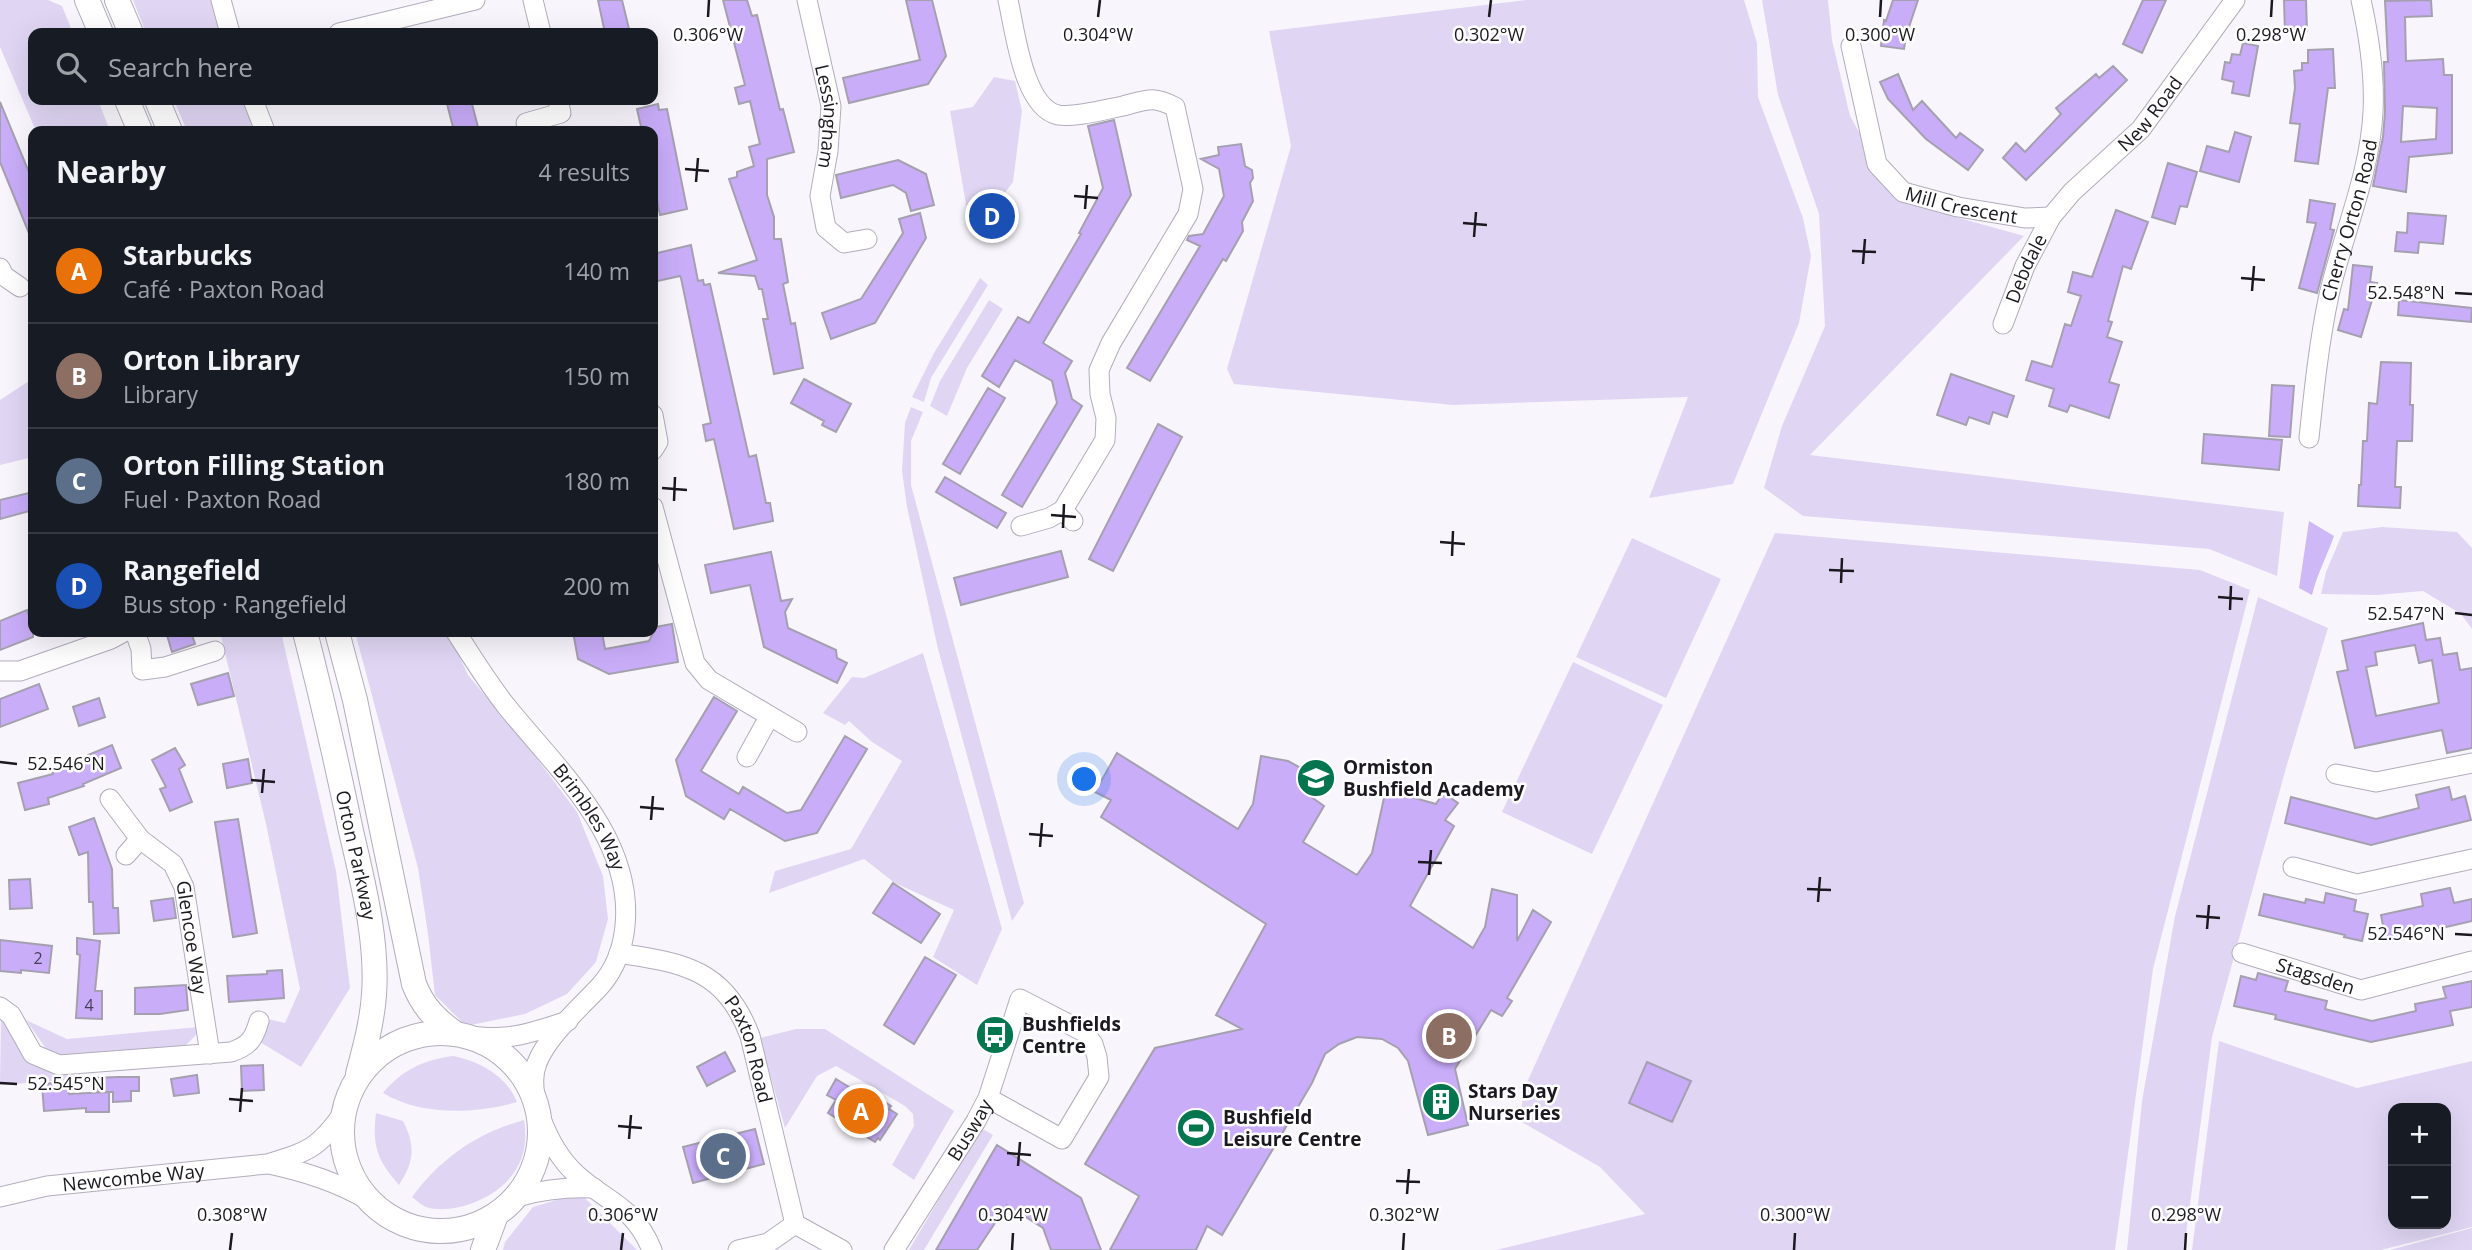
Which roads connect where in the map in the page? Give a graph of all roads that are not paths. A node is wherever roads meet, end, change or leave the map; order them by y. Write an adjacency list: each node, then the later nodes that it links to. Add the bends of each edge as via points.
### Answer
1 (87, 0): 10 (main road)
2 (117, 0): 11 (main road)
3 (221, 0): 12 (street)
4 (475, 0): 13 (street)
5 (533, 0): 14 (street)
6 (807, 0): 25 (street, Lessingham, via 831,106 820,196 826,228 844,243)
7 (1007, 0): 31 (street, via 1027,80 1043,108 1058,115 1076,114 1158,98 1175,107 1193,189 1188,214 1099,370 1105,440 1068,516)
8 (2235, 0): 24 (street, New Road, via 2141,128)
9 (2361, 0): 29 (street, Cherry Orton Road, via 2373,78 2373,113 2329,298)
10 (99, 28)
11 (129, 28)
12 (229, 28)
13 (360, 28)
14 (540, 28)
15 (1851, 46): 24 (street, Mill Crescent, via 1877,164 1903,192 2025,218)
16 (129, 105): 21 (main road)
17 (160, 105): 22 (main road)
18 (255, 105): 23 (street)
19 (559, 105): 20 (street, via 561,113)
20 (526, 123)
21 (138, 126)
22 (168, 126)
23 (263, 126)
24 (2051, 216): 28 (street, Debdale)
25 (867, 240)
26 (0, 268): 27 (street)
27 (20, 287)
28 (2003, 324)
29 (2309, 438)
30 (658, 526): 39 (street, via 695,663 709,680)
31 (1021, 526)
32 (115, 637): 38 (street, via 20,671)
33 (137, 637): 37 (street, via 142,670)
34 (305, 637): 57 (main road, Orton Parkway, via 364,888 373,951 371,1028)
35 (338, 637): 55 (main road, Orton Parkway, via 414,984 430,1013)
36 (459, 637): 49 (street, Brimbles Way, via 506,705 594,815 623,880 627,908)
37 (215, 651)
38 (0, 671)
39 (769, 717): 40 (street); 41 (street)
40 (797, 732)
41 (747, 757)
42 (2472, 765): 43 (street, via 2376,782)
43 (2336, 774)
44 (110, 799): 45 (street, Glencoe Way)
45 (140, 839): 46 (street); 56 (street, Glencoe Way, via 173,864 184,887)
46 (126, 855)
47 (2472, 859): 48 (street, via 2357,884)
48 (2293, 867)
49 (620, 953): 54 (street, Brimbles Way, via 605,980); 68 (street, Paxton Road, via 671,960 698,972 728,993 742,1013)
50 (2242, 953): 51 (street, Stagsden, via 2361,990)
51 (2472, 961)
52 (0, 1007): 56 (street, via 11,1015 33,1054 59,1065)
53 (259, 1021): 56 (street, via 254,1038 245,1047)
54 (568, 1021): 55 (street, via 518,1037); 59 (street, Brimbles Way, via 536,1065 533,1082)
55 (461, 1035): 57 (main road, via 433,1033 410,1038 370,1063); 59 (main road, via 485,1043 509,1060 527,1082)
56 (210, 1054)
57 (356, 1081): 60 (main road)
58 (988, 1098): 58 (street, Busway, via 1020,999 1084,1032 1093,1044 1099,1077 1062,1139); 74 (street, Busway)
59 (538, 1108): 62 (street, via 548,1138 561,1157); 64 (main road, via 540,1145 533,1173)
60 (344, 1112): 61 (street, Newcombe Way, via 320,1143); 65 (main road, via 346,1160)
61 (267, 1164): 63 (street, Newcombe Way, via 47,1186); 65 (street, Newcombe Way, via 328,1179)
62 (594, 1188): 64 (street, via 542,1189); 71 (street, via 632,1217)
63 (0, 1197)
64 (517, 1197): 66 (main road)
65 (369, 1201): 67 (main road)
66 (496, 1215): 67 (main road, via 472,1227 446,1232); 70 (main road)
67 (394, 1220): 69 (main road)
68 (795, 1224): 72 (street, via 768,1243); 73 (street)
69 (420, 1250)
70 (483, 1250)
71 (652, 1250)
72 (738, 1250)
73 (842, 1250)
74 (894, 1250)

